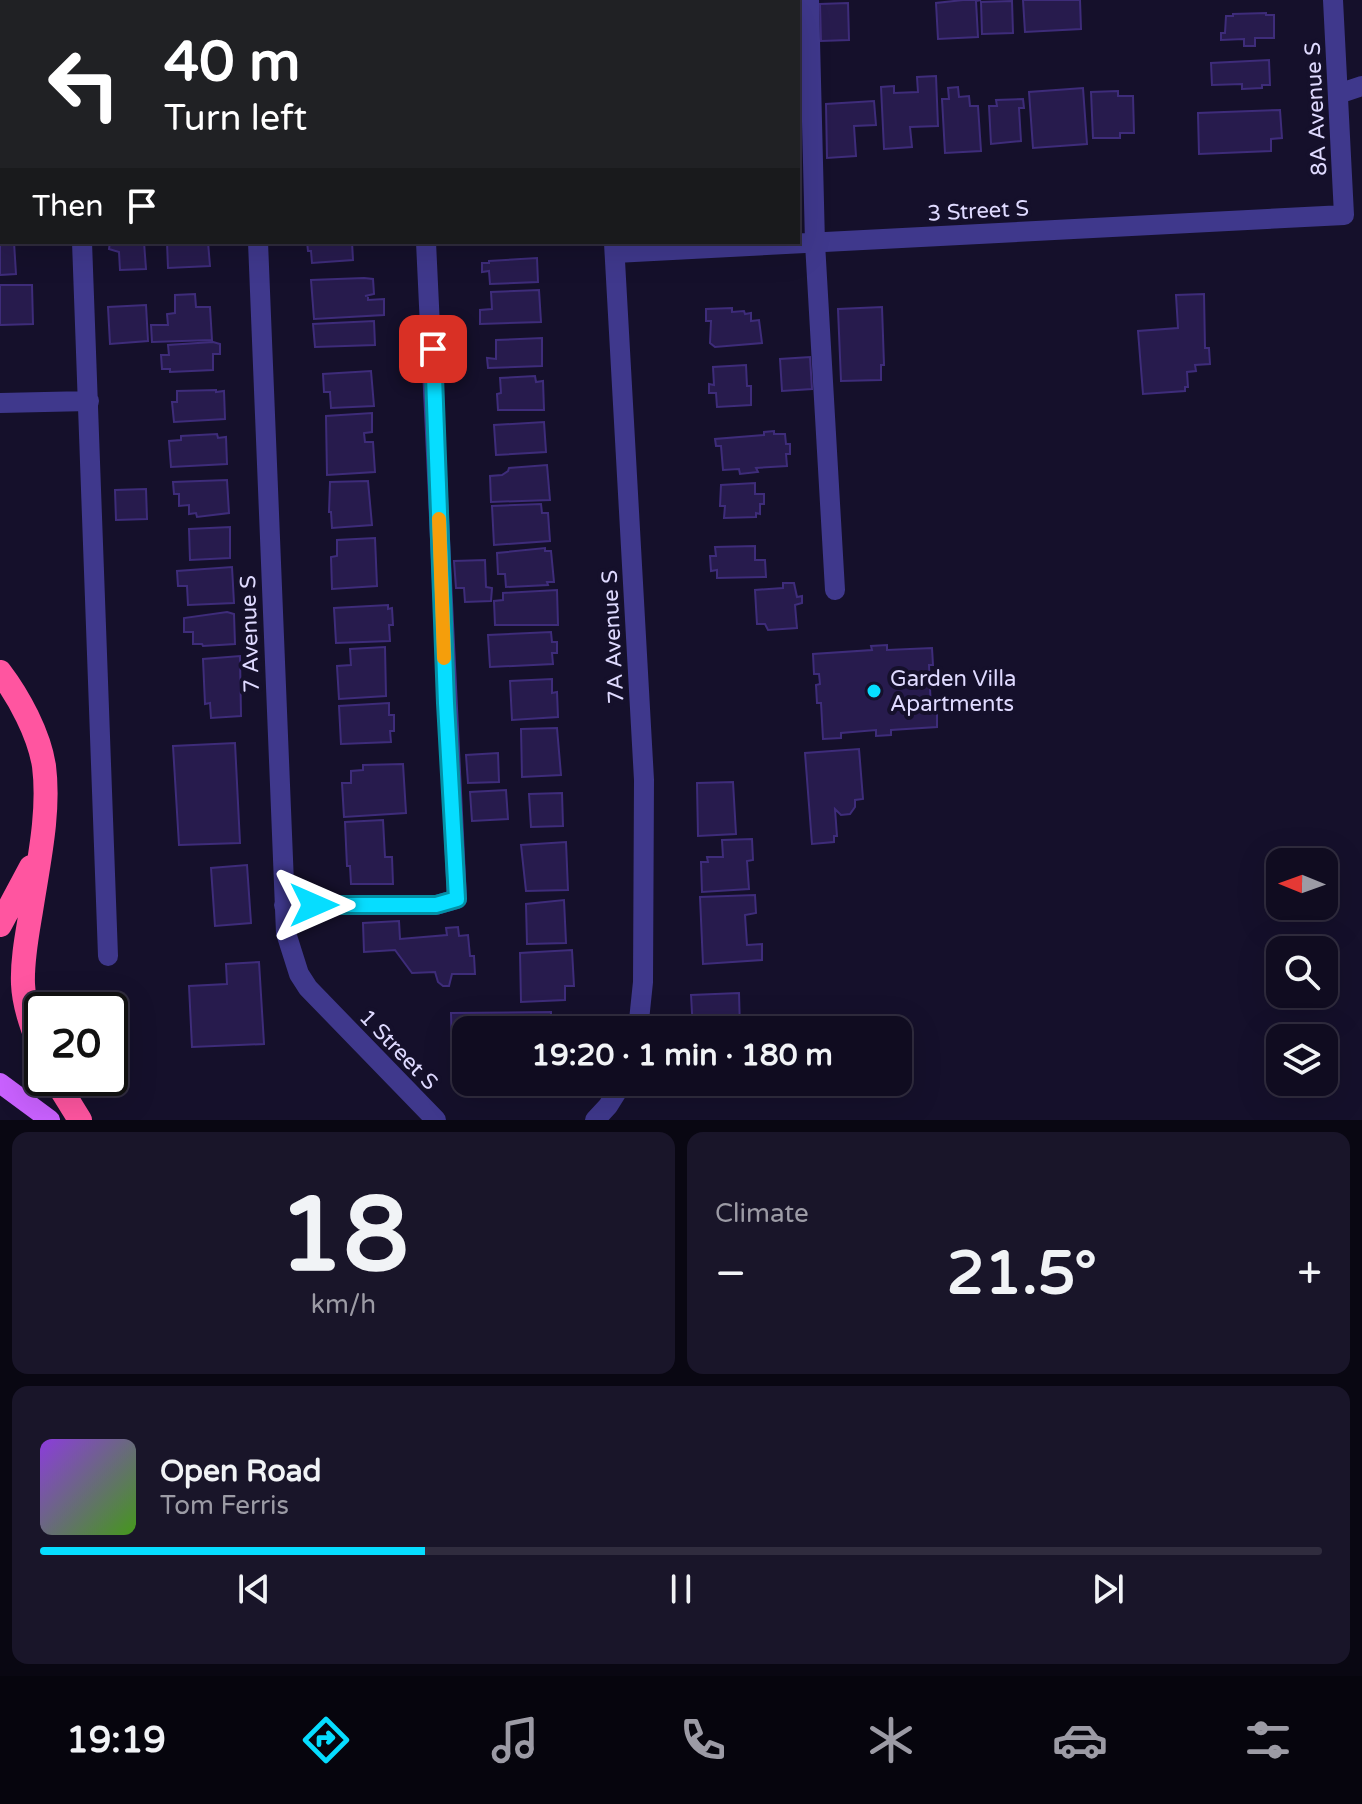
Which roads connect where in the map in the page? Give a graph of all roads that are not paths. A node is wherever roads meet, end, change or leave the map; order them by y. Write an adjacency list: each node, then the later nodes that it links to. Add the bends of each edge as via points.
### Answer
1 (809, 0): 7 (street)
2 (1333, 0): 4 (street, 8A Avenue S)
3 (1362, 86): 4 (street)
4 (1338, 94): 5 (street, 8A Avenue S)
5 (1344, 215): 7 (street, 3 Street S)
6 (800, 243): 7 (street, 3 Street S)
7 (815, 243): 15 (street)
8 (82, 244): 13 (street)
9 (258, 244): 18 (street, 7 Avenue S)
10 (426, 244): 18 (street, via 457,899 436,905)
11 (775, 244): 12 (street, 3 Street S)
12 (615, 248): 23 (street, 7A Avenue S, via 644,780)
13 (89, 401): 14 (street); 20 (street)
14 (0, 403)
15 (835, 590)
16 (0, 672): 17 (highway, via 30,723 44,765)
17 (40, 852): 19 (highway); 21 (highway)
18 (284, 905): 22 (street, 7 Avenue S, via 299,974)
19 (0, 925)
20 (108, 956)
21 (24, 992)
22 (328, 1012): 29 (street, 1 Street S)
23 (639, 1016)
24 (0, 1083): 27 (main road)
25 (65, 1096): 28 (highway)
26 (613, 1096): 30 (street)
27 (50, 1120)
28 (80, 1120)
29 (436, 1120)
30 (595, 1120)

